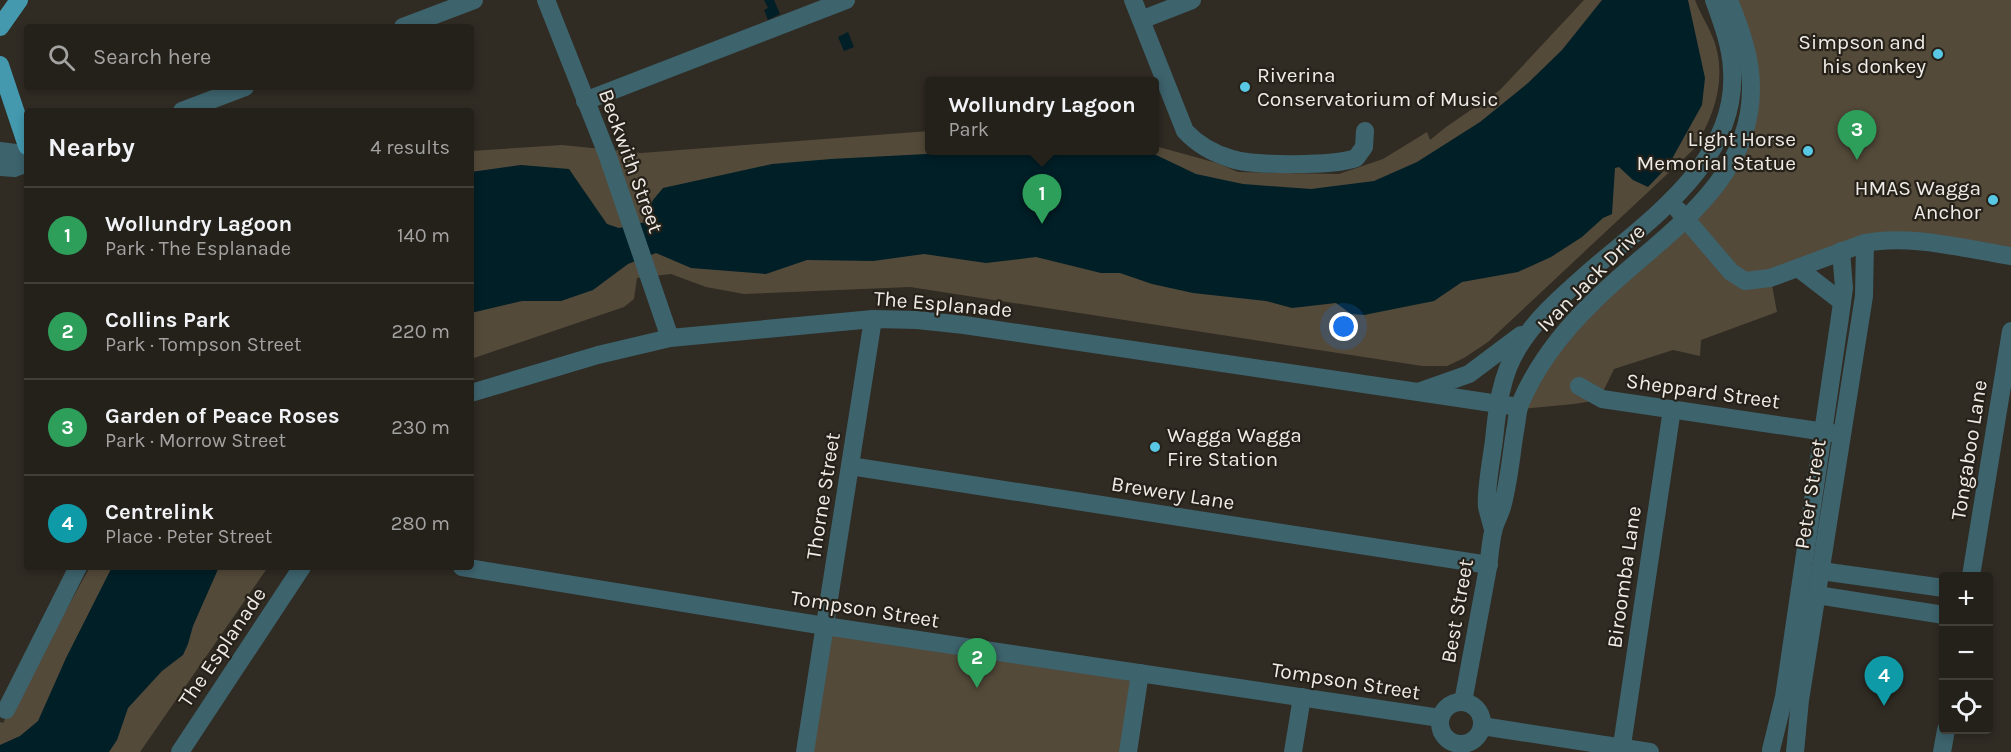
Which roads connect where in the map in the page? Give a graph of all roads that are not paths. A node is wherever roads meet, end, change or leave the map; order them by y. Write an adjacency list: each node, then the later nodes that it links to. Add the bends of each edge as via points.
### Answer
1 (19, 0): 11 (main road)
2 (474, 0): 10 (street)
3 (546, 0): 14 (street, Beckwith Street)
4 (846, 0): 14 (street)
5 (1133, 0): 9 (street)
6 (1192, 0): 9 (street)
7 (1714, 0): 22 (street, Ivan Jack Drive, via 1731,60 1729,111 1710,154)
8 (1729, 0): 23 (street, Ivan Jack Drive, via 1749,66 1751,88 1745,133 1724,177)
9 (1141, 20): 16 (street, via 1188,134 1208,149 1234,160 1325,164 1350,160 1361,153)
10 (411, 24)
11 (0, 27)
12 (0, 65): 17 (main road)
13 (237, 90): 15 (street)
14 (585, 101): 32 (street, Beckwith Street)
15 (190, 108)
16 (1365, 131)
17 (24, 137)
18 (0, 151): 19 (street)
19 (24, 158)
20 (24, 164): 21 (street)
21 (0, 167)
22 (1670, 202): 23 (street); 30 (street, Ivan Jack Drive, via 1568,290)
23 (1687, 218): 27 (street, via 1731,272 1745,281 1762,281); 37 (street, Ivan Jack Drive, via 1593,302 1552,346)
24 (1865, 243): 25 (street); 26 (street, via 1910,240); 40 (street, Peter Street, via 1864,296)
25 (1841, 251): 27 (street); 28 (street, Peter Street)
26 (2011, 256)
27 (1798, 268): 28 (street)
28 (1842, 302): 39 (street, Peter Street)
29 (873, 319): 32 (street, The Esplanade); 35 (street, The Esplanade, via 964,325); 41 (street, Thorne Street)
30 (1535, 324): 35 (street, The Esplanade, via 1469,374); 36 (street, Ivan Jack Drive, via 1509,364)
31 (2011, 331): 48 (street, Tongaboo Lane)
32 (670, 338): 34 (street, The Esplanade)
33 (1579, 386): 38 (street, Sheppard Street, via 1602,399)
34 (474, 392)
35 (1416, 392): 36 (street, The Esplanade)
36 (1498, 404): 37 (street, The Esplanade); 42 (street, Ivan Jack Drive, via 1487,505)
37 (1519, 406): 42 (street, Ivan Jack Drive, via 1502,507)
38 (1672, 410): 39 (street, Sheppard Street); 62 (street, Biroomba Lane)
39 (1822, 432): 40 (street, Sheppard Street); 43 (street, Peter Street)
40 (1842, 435): 43 (street, Peter Street)
41 (850, 466): 44 (street, Brewery Lane); 52 (street, Thorne Street)
42 (1493, 529): 44 (street, Best Street)
43 (1816, 559): 49 (street); 50 (street, Peter Street); 53 (street, Peter Street)
44 (1489, 565): 56 (street, Best Street)
45 (474, 569): 52 (street, Tompson Street)
46 (76, 570): 57 (street)
47 (300, 570): 64 (street, The Esplanade)
48 (1972, 572)
49 (1939, 587)
50 (1817, 595): 51 (street); 53 (street, Peter Street)
51 (1939, 614)
52 (825, 626): 54 (street, Tompson Street); 65 (street, Thorne Street)
53 (1803, 628): 63 (street, Peter Street); 69 (street, Peter Street)
54 (1140, 673): 55 (street, Tompson Street); 66 (street)
55 (1302, 697): 58 (street, Tompson Street); 67 (street)
56 (1463, 702): 58 (street, via 1446,707); 59 (street, via 1475,707)
57 (6, 710)
58 (1440, 718): 61 (street, via 1442,732)
59 (1482, 726): 61 (street, via 1471,741); 62 (street)
60 (1945, 734): 70 (street)
61 (1458, 748)
62 (1622, 750): 68 (street)
63 (1769, 751): 69 (street, via 1784,748)
64 (180, 752)
65 (805, 752)
66 (1128, 752)
67 (1293, 752)
68 (1650, 752)
69 (1794, 752)
70 (1942, 752)

